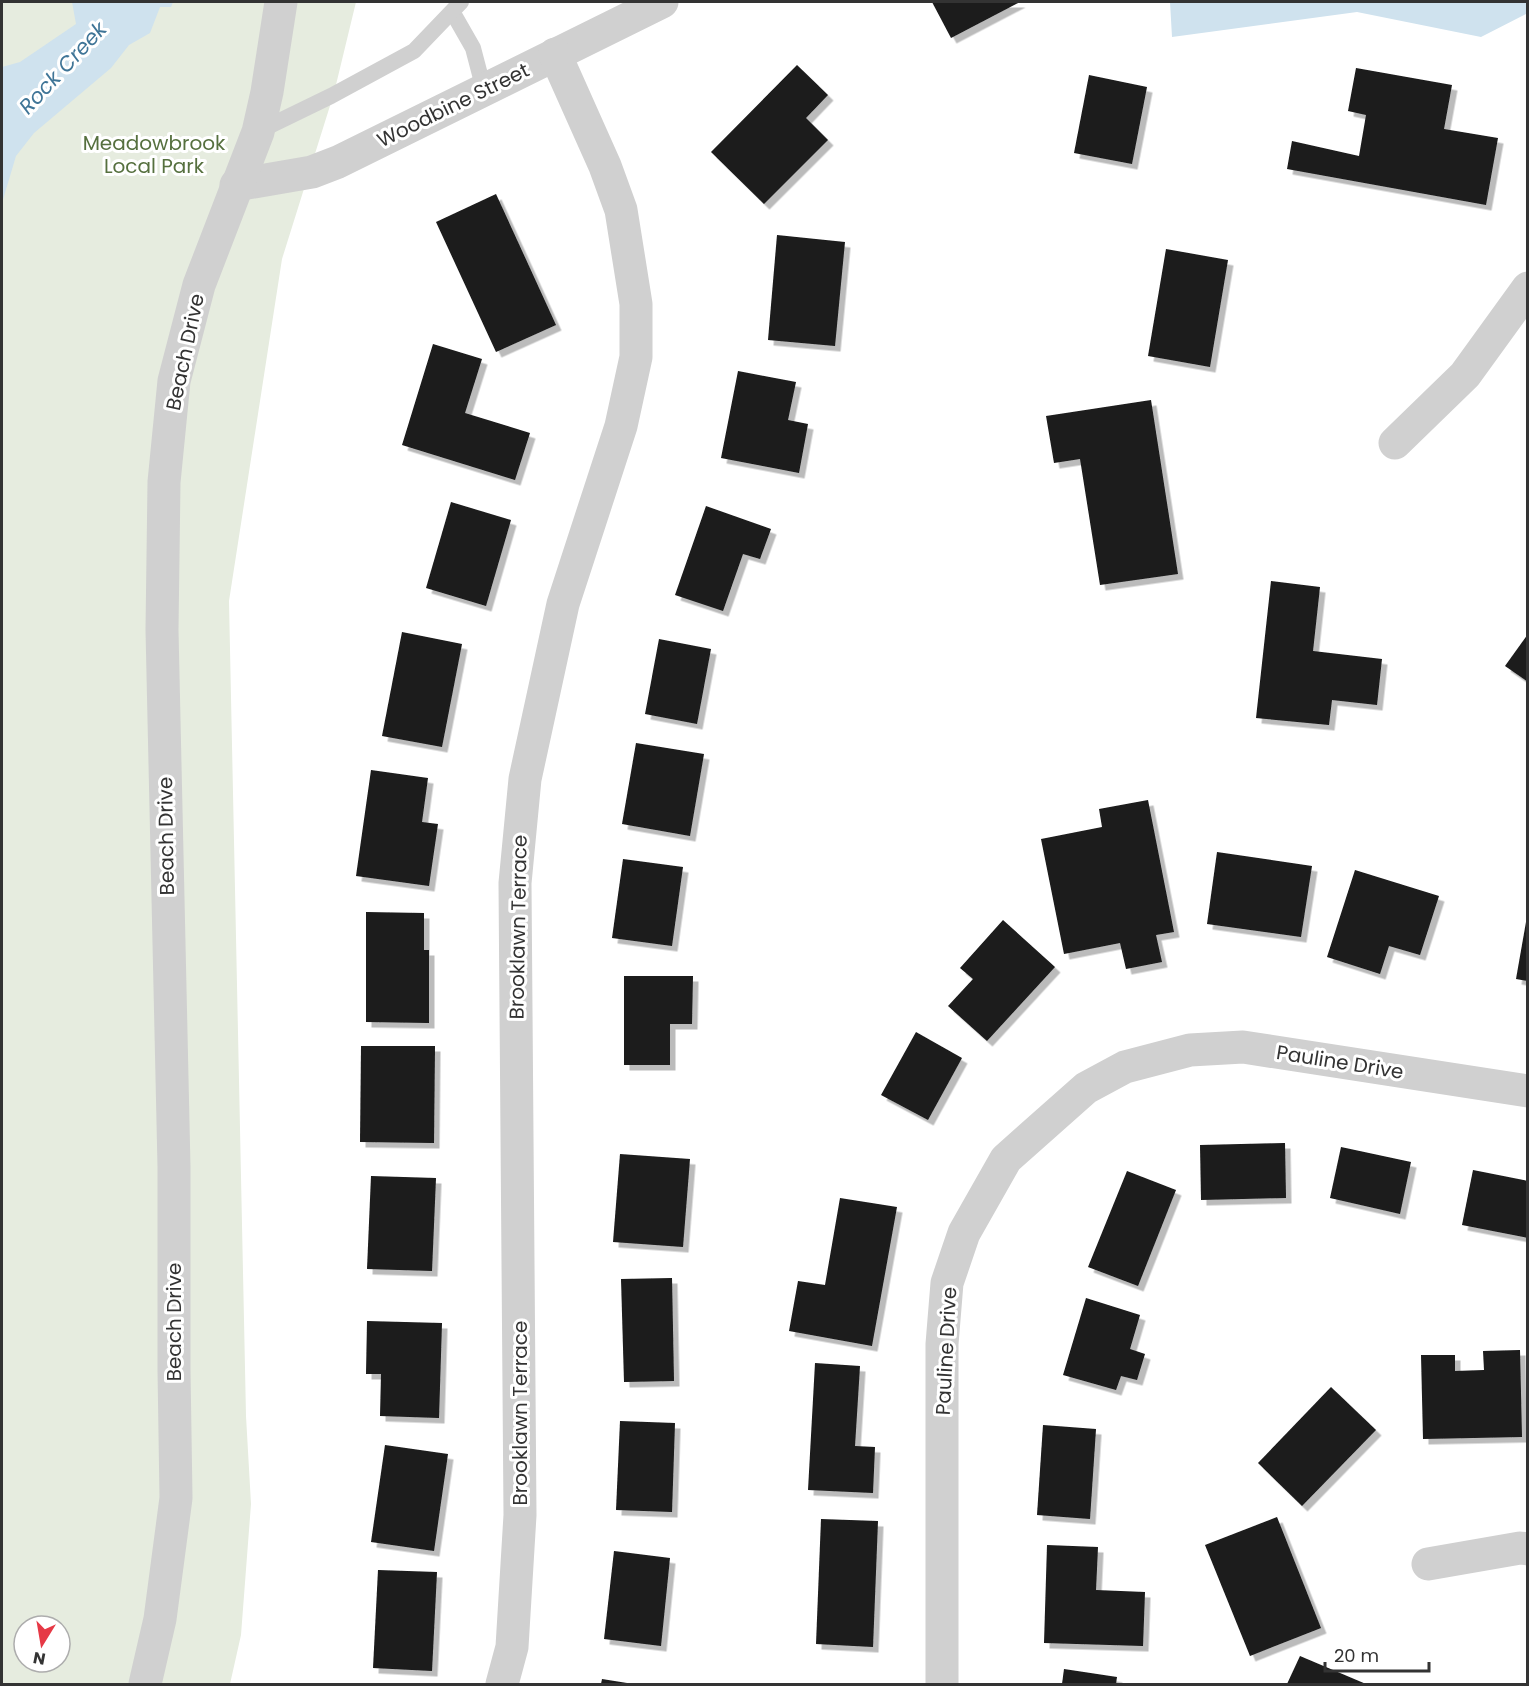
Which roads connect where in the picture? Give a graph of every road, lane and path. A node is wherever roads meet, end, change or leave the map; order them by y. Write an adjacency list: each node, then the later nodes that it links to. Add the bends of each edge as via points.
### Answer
1 (281, 2): 6 (street, Beach Drive)
2 (662, 2): 4 (street, Woodbine Street)
3 (457, 7): 5 (lane); 6 (lane, via 414,51)
4 (555, 54): 5 (street, Woodbine Street); 14 (street, Brooklawn Terrace, via 621,210 636,304 636,357 621,426 563,604 525,779 515,883 520,1515 512,1647)
5 (484, 90): 7 (street, Woodbine Street, via 312,172)
6 (258, 132): 7 (street, Beach Drive)
7 (236, 185): 13 (street, Beach Drive, via 199,285 174,381 164,482 162,630 174,1167 176,1498 160,1619)
8 (1527, 288): 9 (street, via 1465,375)
9 (1395, 443)
10 (1527, 1091): 15 (street, Pauline Drive, via 1243,1047 1190,1050 1125,1066 1086,1088 1006,1159 964,1233 947,1283 942,1344)
11 (1527, 1549): 12 (street)
12 (1428, 1564)
13 (145, 1684)
14 (502, 1684)
15 (942, 1684)

